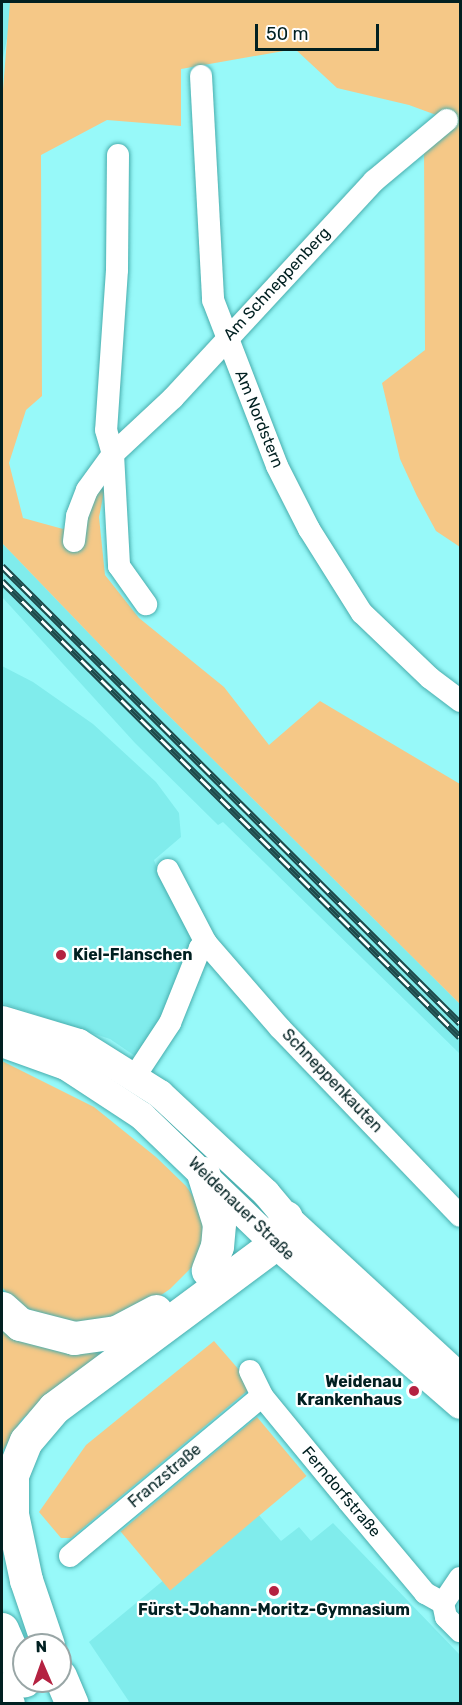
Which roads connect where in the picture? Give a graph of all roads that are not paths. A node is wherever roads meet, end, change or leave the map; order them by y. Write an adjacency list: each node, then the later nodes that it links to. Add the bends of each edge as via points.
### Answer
1 (201, 76): 4 (street, Am Nordstern, via 213,300)
2 (447, 120): 4 (street, Am Schneppenberg, via 374,180)
3 (118, 155): 5 (street, via 117,270 106,430)
4 (227, 338): 5 (street, Am Schneppenberg); 8 (street, Am Nordstern, via 277,466 332,567 362,613)
5 (113, 454): 6 (street, Am Schneppenberg, via 87,490 77,516); 7 (street, via 119,566)
6 (74, 541)
7 (146, 604)
8 (460, 701)
9 (168, 870): 10 (street, Schneppenkauten)
10 (206, 943): 13 (street, via 200,948 170,1023); 15 (street, Schneppenkauten, via 280,1028)
11 (2, 1020): 13 (main road, Weidenauer Straße, via 79,1043)
12 (2, 1043): 14 (main road, Weidenauer Straße, via 66,1066 110,1092)
13 (135, 1076): 16 (main road, Weidenauer Straße, via 188,1118)
14 (203, 1173): 16 (main road, Weidenauer Straße); 17 (highway, via 219,1224 217,1246)
15 (460, 1216)
16 (273, 1230): 17 (highway); 20 (main road, Weidenauer Straße); 22 (main road, Weidenauer Straße); 28 (highway, via 70,1395 26,1441 12,1475 16,1541)
17 (208, 1270): 18 (highway, via 155,1311 116,1332 94,1337 55,1335 20,1324)
18 (2, 1308)
19 (250, 1371): 21 (street, Ferndorfstraße)
20 (460, 1377)
21 (262, 1396): 23 (street, Franzstraße); 25 (street, Ferndorfstraße, via 425,1593)
22 (460, 1405)
23 (69, 1556)
24 (460, 1578): 25 (street)
25 (443, 1604): 27 (street, Ferndorfstraße, via 446,1617)
26 (2, 1629): 29 (highway)
27 (460, 1631)
28 (44, 1633)
29 (12, 1653)
30 (2, 1689): 31 (highway)
31 (8, 1704)

